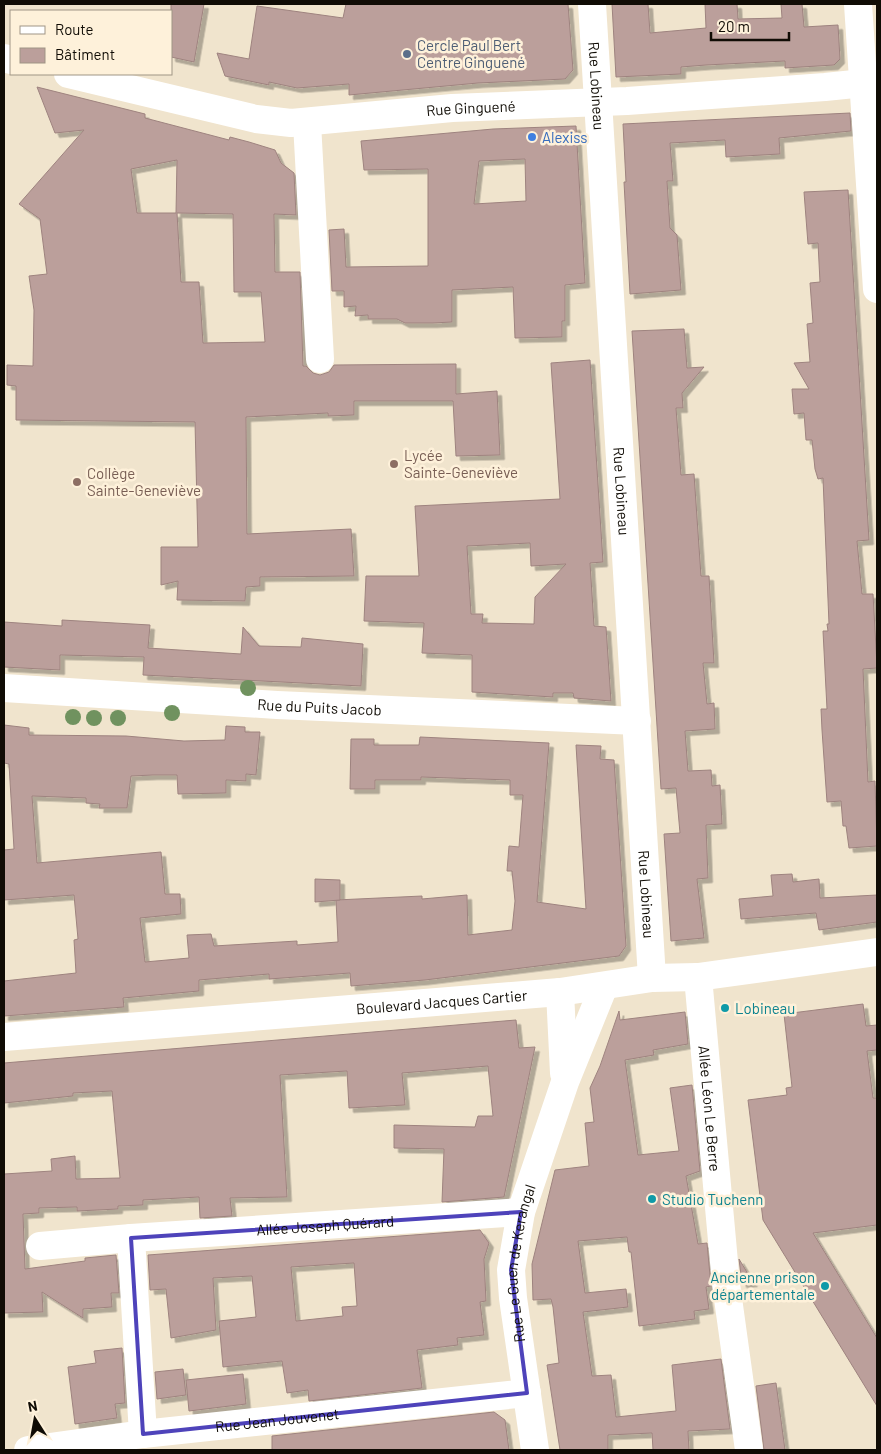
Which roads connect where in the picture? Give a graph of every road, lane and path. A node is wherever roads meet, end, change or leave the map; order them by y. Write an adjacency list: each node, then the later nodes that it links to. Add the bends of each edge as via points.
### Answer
1 (592, 4): 5 (street, Rue Lobineau)
2 (858, 4): 4 (street)
3 (72, 75): 6 (street, Rue Ginguené, via 256,119)
4 (871, 81): 5 (street, Rue Ginguené); 7 (street)
5 (598, 102): 6 (street, Rue Ginguené, via 452,108); 10 (street, Rue Lobineau)
6 (307, 123): 8 (street)
7 (877, 289)
8 (320, 359)
9 (4, 688): 10 (street, Rue du Puits Jacob, via 278,706)
10 (637, 721): 13 (street, Rue Lobineau)
11 (877, 952): 12 (street, Boulevard Jacques Cartier)
12 (698, 977): 13 (street, Boulevard Jacques Cartier); 25 (street, Allée Léon Le Berre, via 726,1284)
13 (652, 978): 14 (street, Boulevard Jacques Cartier)
14 (604, 986): 15 (street, Boulevard Jacques Cartier); 17 (street, Rue Le Guen de Kerangal)
15 (560, 992): 16 (street, Boulevard Jacques Cartier); 17 (street, Rue Le Guen de Kerangal)
16 (4, 1037)
17 (565, 1082): 18 (street, Rue Le Guen de Kerangal)
18 (521, 1212): 19 (street, Allée Joseph Quérard); 21 (street, Rue Le Guen de Kerangal, via 511,1270)
19 (131, 1238): 20 (street, Allée Joseph Quérard); 22 (street)
20 (40, 1246)
21 (526, 1393): 22 (street, Rue Jean Jouvenet); 24 (street, Rue Le Guen de Kerangal)
22 (143, 1434): 23 (street, Rue Jean Jouvenet)
23 (28, 1450)
24 (535, 1450)
25 (749, 1450)

